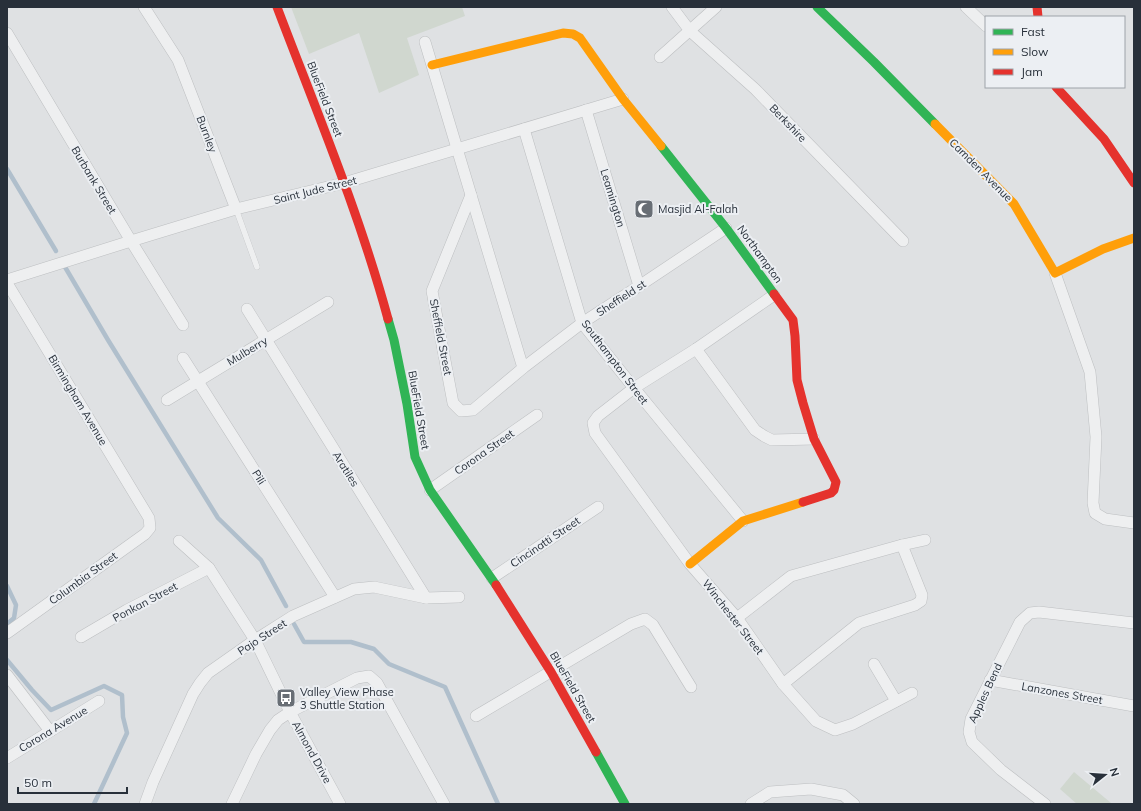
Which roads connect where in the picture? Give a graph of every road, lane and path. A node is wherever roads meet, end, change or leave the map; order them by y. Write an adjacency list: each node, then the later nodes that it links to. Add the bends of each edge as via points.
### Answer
1 (144, 7): 21 (street, Burnley, via 178,60)
2 (277, 7): 18 (street, BlueField Street)
3 (672, 7): 8 (street, Berkshire)
4 (716, 7): 8 (street)
5 (817, 7): 27 (street, Camden Avenue, via 1014,204)
6 (966, 7): 7 (street)
7 (985, 25)
8 (690, 31): 11 (street); 25 (street, Berkshire, via 755,89)
9 (7, 33): 24 (street, Burbank Street)
10 (426, 42): 12 (street)
11 (660, 57)
12 (432, 65): 14 (street, Northampton, via 563,33 573,34 580,38); 17 (street)
13 (1057, 88): 19 (street, via 1104,139)
14 (623, 98): 15 (street, Saint Jude Street); 22 (street, Northampton)
15 (586, 110): 16 (street, Saint Jude Street); 29 (street, Leamington)
16 (524, 129): 17 (street, Saint Jude Street); 33 (street, Southampton Street)
17 (458, 149): 18 (street, Saint Jude Street); 20 (street)
18 (344, 183): 21 (street, Saint Jude Street); 45 (street, BlueField Street, via 378,282 394,340 415,457)
19 (1134, 183)
20 (471, 195): 38 (street); 42 (street, Sheffield Street, via 432,291 453,402)
21 (236, 209): 24 (street, Saint Jude Street); 26 (lane, Burnley)
22 (726, 228): 29 (street, Sheffield st); 30 (street, Northampton)
23 (1134, 238): 27 (street, via 1103,249)
24 (131, 241): 28 (street, Saint Jude Street); 34 (street, Burbank Street)
25 (903, 241)
26 (257, 267)
27 (1055, 273): 49 (street, Camden Avenue, via 1090,372 1096,437 1093,503 1095,513 1105,519)
28 (7, 282): 47 (street, Birmingham Avenue)
29 (639, 286): 33 (street, Sheffield st)
30 (774, 294): 36 (street); 44 (street, Northampton, via 793,320 798,380)
31 (328, 302): 35 (street, Mulberry)
32 (247, 309): 35 (street, Aratiles)
33 (582, 323): 38 (street, Sheffield st); 40 (street, Southampton Street)
34 (183, 325)
35 (266, 340): 39 (street, Mulberry); 58 (street, Aratiles)
36 (696, 349): 40 (street); 44 (street, via 755,430 772,440)
37 (183, 358): 39 (street, Pili)
38 (523, 368): 42 (street, Sheffield st, via 474,410)
39 (197, 381): 41 (street, Mulberry); 57 (street, Pili)
40 (634, 388): 48 (street, Southampton Street); 53 (street, Winchester Street, via 598,416 593,423 595,433)
41 (166, 400)
42 (461, 411)
43 (537, 414): 45 (street, Corona Street)
44 (814, 439): 48 (street, Northampton, via 836,482 834,491)
45 (430, 490): 55 (street, BlueField Street)
46 (598, 507): 55 (street, Cincinatti Street)
47 (149, 518): 61 (street, Columbia Street, via 150,528 145,534)
48 (743, 521): 53 (street)
49 (1134, 523)
50 (925, 540): 52 (street)
51 (178, 541): 54 (street, Almond Drive)
52 (902, 545): 59 (street, via 791,576); 68 (street, via 922,595 921,601 859,623)
53 (690, 564): 59 (street, Winchester Street)
54 (209, 568): 62 (street, Ponkan Street); 63 (street, Almond Drive)
55 (492, 578): 65 (street, BlueField Street)
56 (459, 596): 58 (street, Pajo Street)
57 (335, 597): 58 (street, Pajo Street, via 354,589 374,587); 63 (street, Pajo Street, via 293,616)
58 (426, 598)
59 (737, 618): 68 (street, Winchester Street)
60 (1134, 623): 67 (street, Apples Bend, via 1030,613 1020,622)
61 (7, 633)
62 (81, 637)
63 (255, 640): 74 (street, Almond Drive); 78 (street, Pajo Street, via 208,673 200,683)
64 (874, 664): 72 (street)
65 (550, 672): 69 (street, via 631,624 645,619 653,625); 75 (street); 82 (street, BlueField Street)
66 (7, 675): 76 (street)
67 (990, 680): 73 (street, Lanzones Street); 85 (street, Apples Bend, via 971,719 969,732 972,742 1001,770)
68 (783, 684): 72 (street, Winchester Street, via 816,721 835,730 853,724)
69 (691, 687)
70 (912, 693): 72 (street, Winchester Street)
71 (99, 701): 76 (street, Corona Avenue)
72 (896, 701)
73 (1134, 706)
74 (290, 712): 79 (street, via 278,720 270,730); 80 (street, Almond Drive); 81 (street, via 357,678 369,676 377,683)
75 (476, 716)
76 (50, 732): 77 (street, Corona Avenue)
77 (7, 758)
78 (145, 804)
79 (232, 804)
80 (340, 804)
81 (444, 804)
82 (625, 804)
83 (751, 804): 84 (street, via 770,792 811,789 842,795)
84 (854, 804)
85 (1045, 804)

